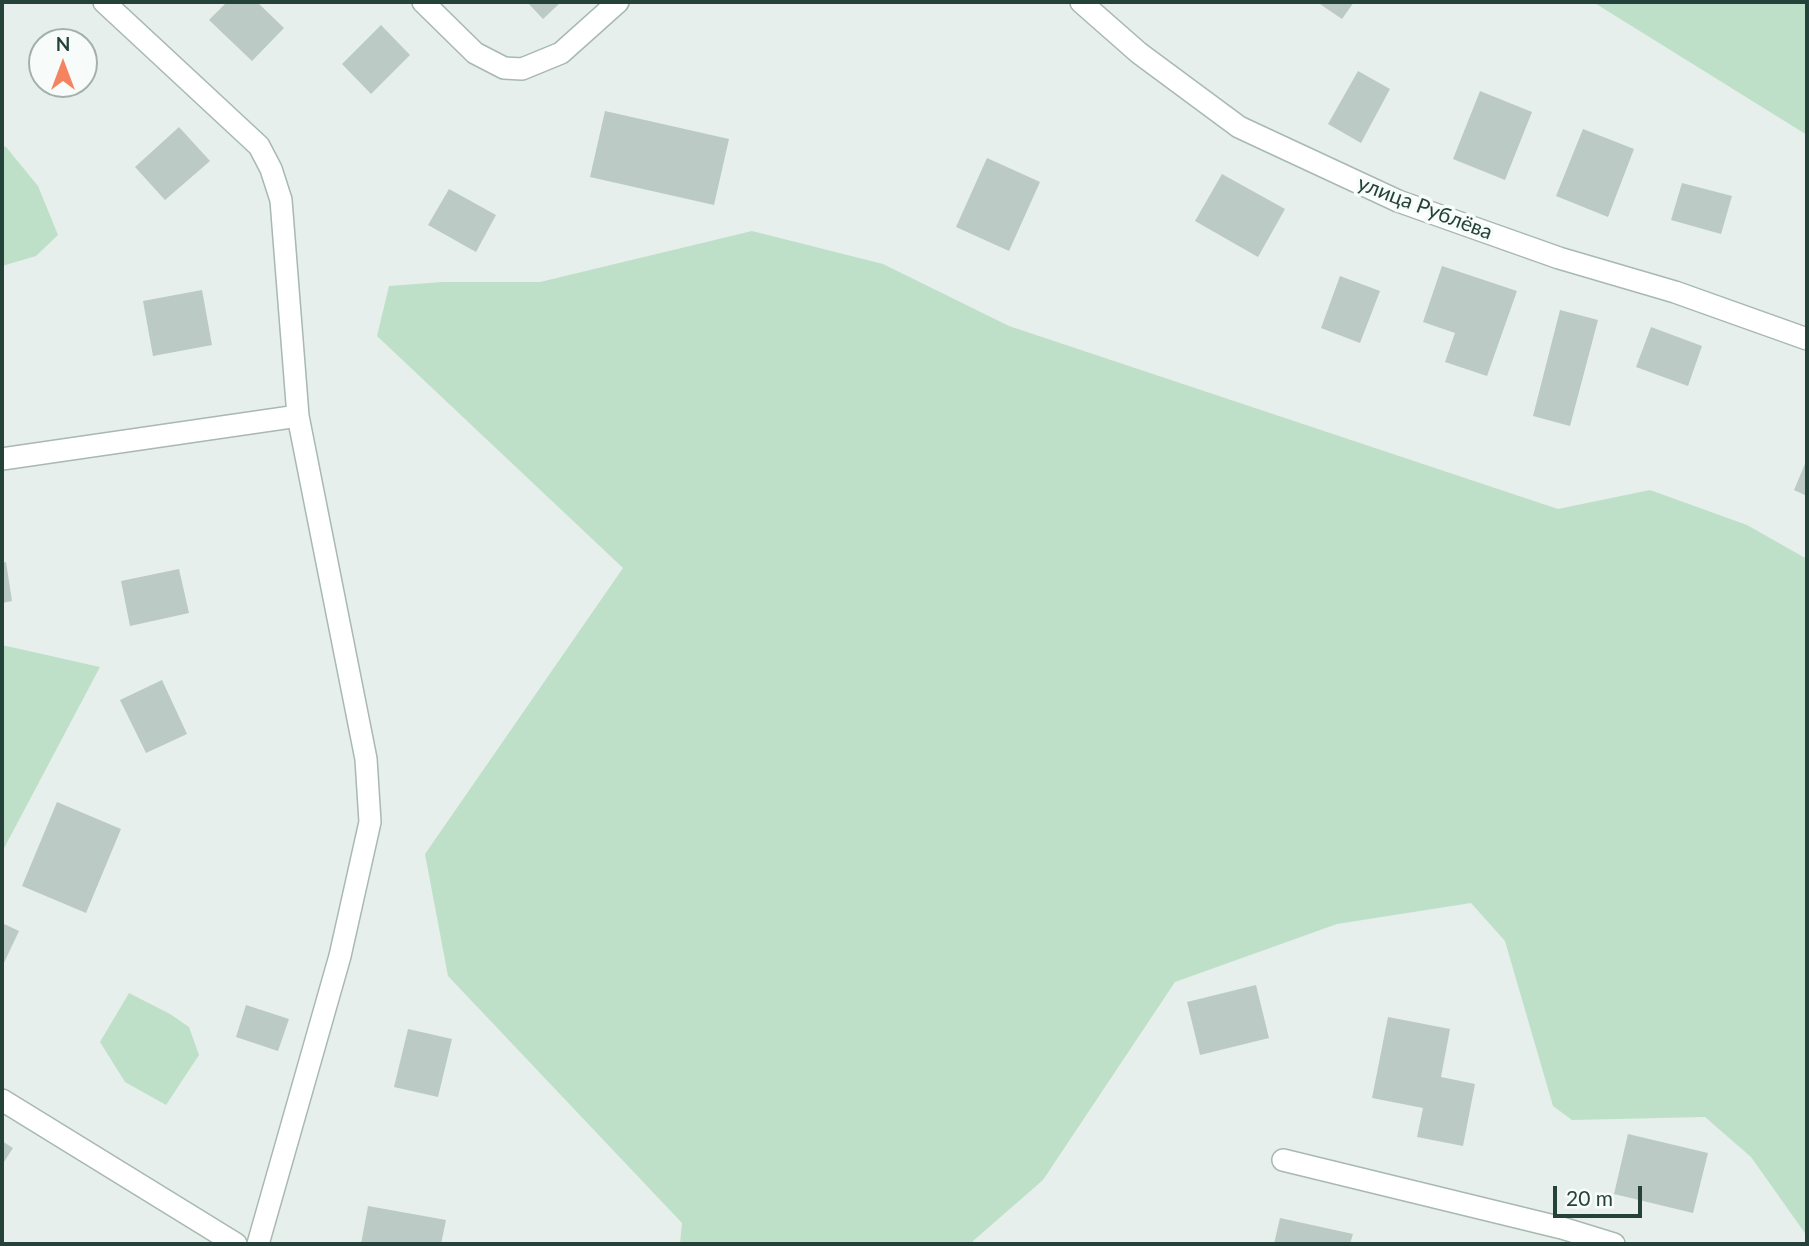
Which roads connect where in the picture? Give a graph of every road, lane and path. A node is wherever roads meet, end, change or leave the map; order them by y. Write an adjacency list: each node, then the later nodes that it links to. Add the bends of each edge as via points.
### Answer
1 (104, 2): 6 (street, via 259,146 271,169 281,200)
2 (422, 2): 3 (street, via 475,53 503,68 522,69 561,53)
3 (618, 2)
4 (1081, 2): 5 (street, улица Рублёва, via 1139,53 1239,127 1398,201)
5 (1807, 340)
6 (298, 416): 7 (street); 11 (street, via 366,759 370,822 340,956)
7 (2, 459)
8 (2, 1100): 10 (street)
9 (1283, 1160): 12 (street)
10 (236, 1244)
11 (258, 1244)
12 (1614, 1244)

